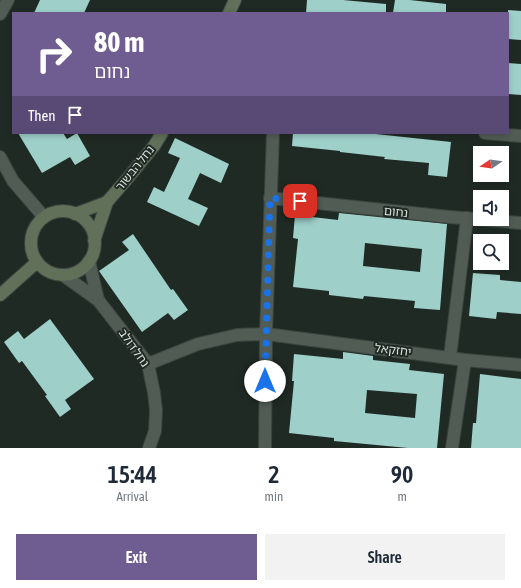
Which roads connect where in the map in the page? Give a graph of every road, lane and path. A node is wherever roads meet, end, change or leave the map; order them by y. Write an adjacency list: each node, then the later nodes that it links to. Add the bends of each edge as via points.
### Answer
1 (8, 0): 4 (street)
2 (235, 0): 3 (street)
3 (229, 12)
4 (0, 14)
5 (161, 134): 11 (street, נחל הבשור, via 132,174)
6 (273, 134): 10 (street)
7 (497, 134): 8 (street)
8 (521, 136)
9 (0, 157): 13 (street, via 13,181)
10 (270, 198): 14 (street, נחום); 22 (street)
11 (107, 202): 12 (street, נחל הבשור); 16 (street, נחל הבשור)
12 (75, 214): 13 (street, via 61,211); 16 (street, via 88,224)
13 (44, 218): 18 (street, via 32,233 32,251)
14 (467, 218): 15 (street, נחום); 23 (street)
15 (521, 223)
16 (94, 241): 17 (street)
17 (89, 261): 19 (street, via 78,271); 21 (street, נחל דולב)
18 (37, 262): 19 (street, via 48,271); 20 (street)
19 (63, 275): 21 (street, נחל דולב)
20 (0, 295)
21 (98, 300): 25 (street, נחל דולב)
22 (266, 334): 23 (street, יחזקאל); 25 (street, יחזקאל, via 237,335 198,344); 28 (street)
23 (450, 357): 24 (street, יחזקאל)
24 (465, 360): 26 (street, יחזקאל); 29 (street)
25 (148, 364): 27 (street, נחל דולב, via 156,410 156,431)
26 (521, 365)
27 (149, 448)
28 (265, 448)
29 (452, 448)

